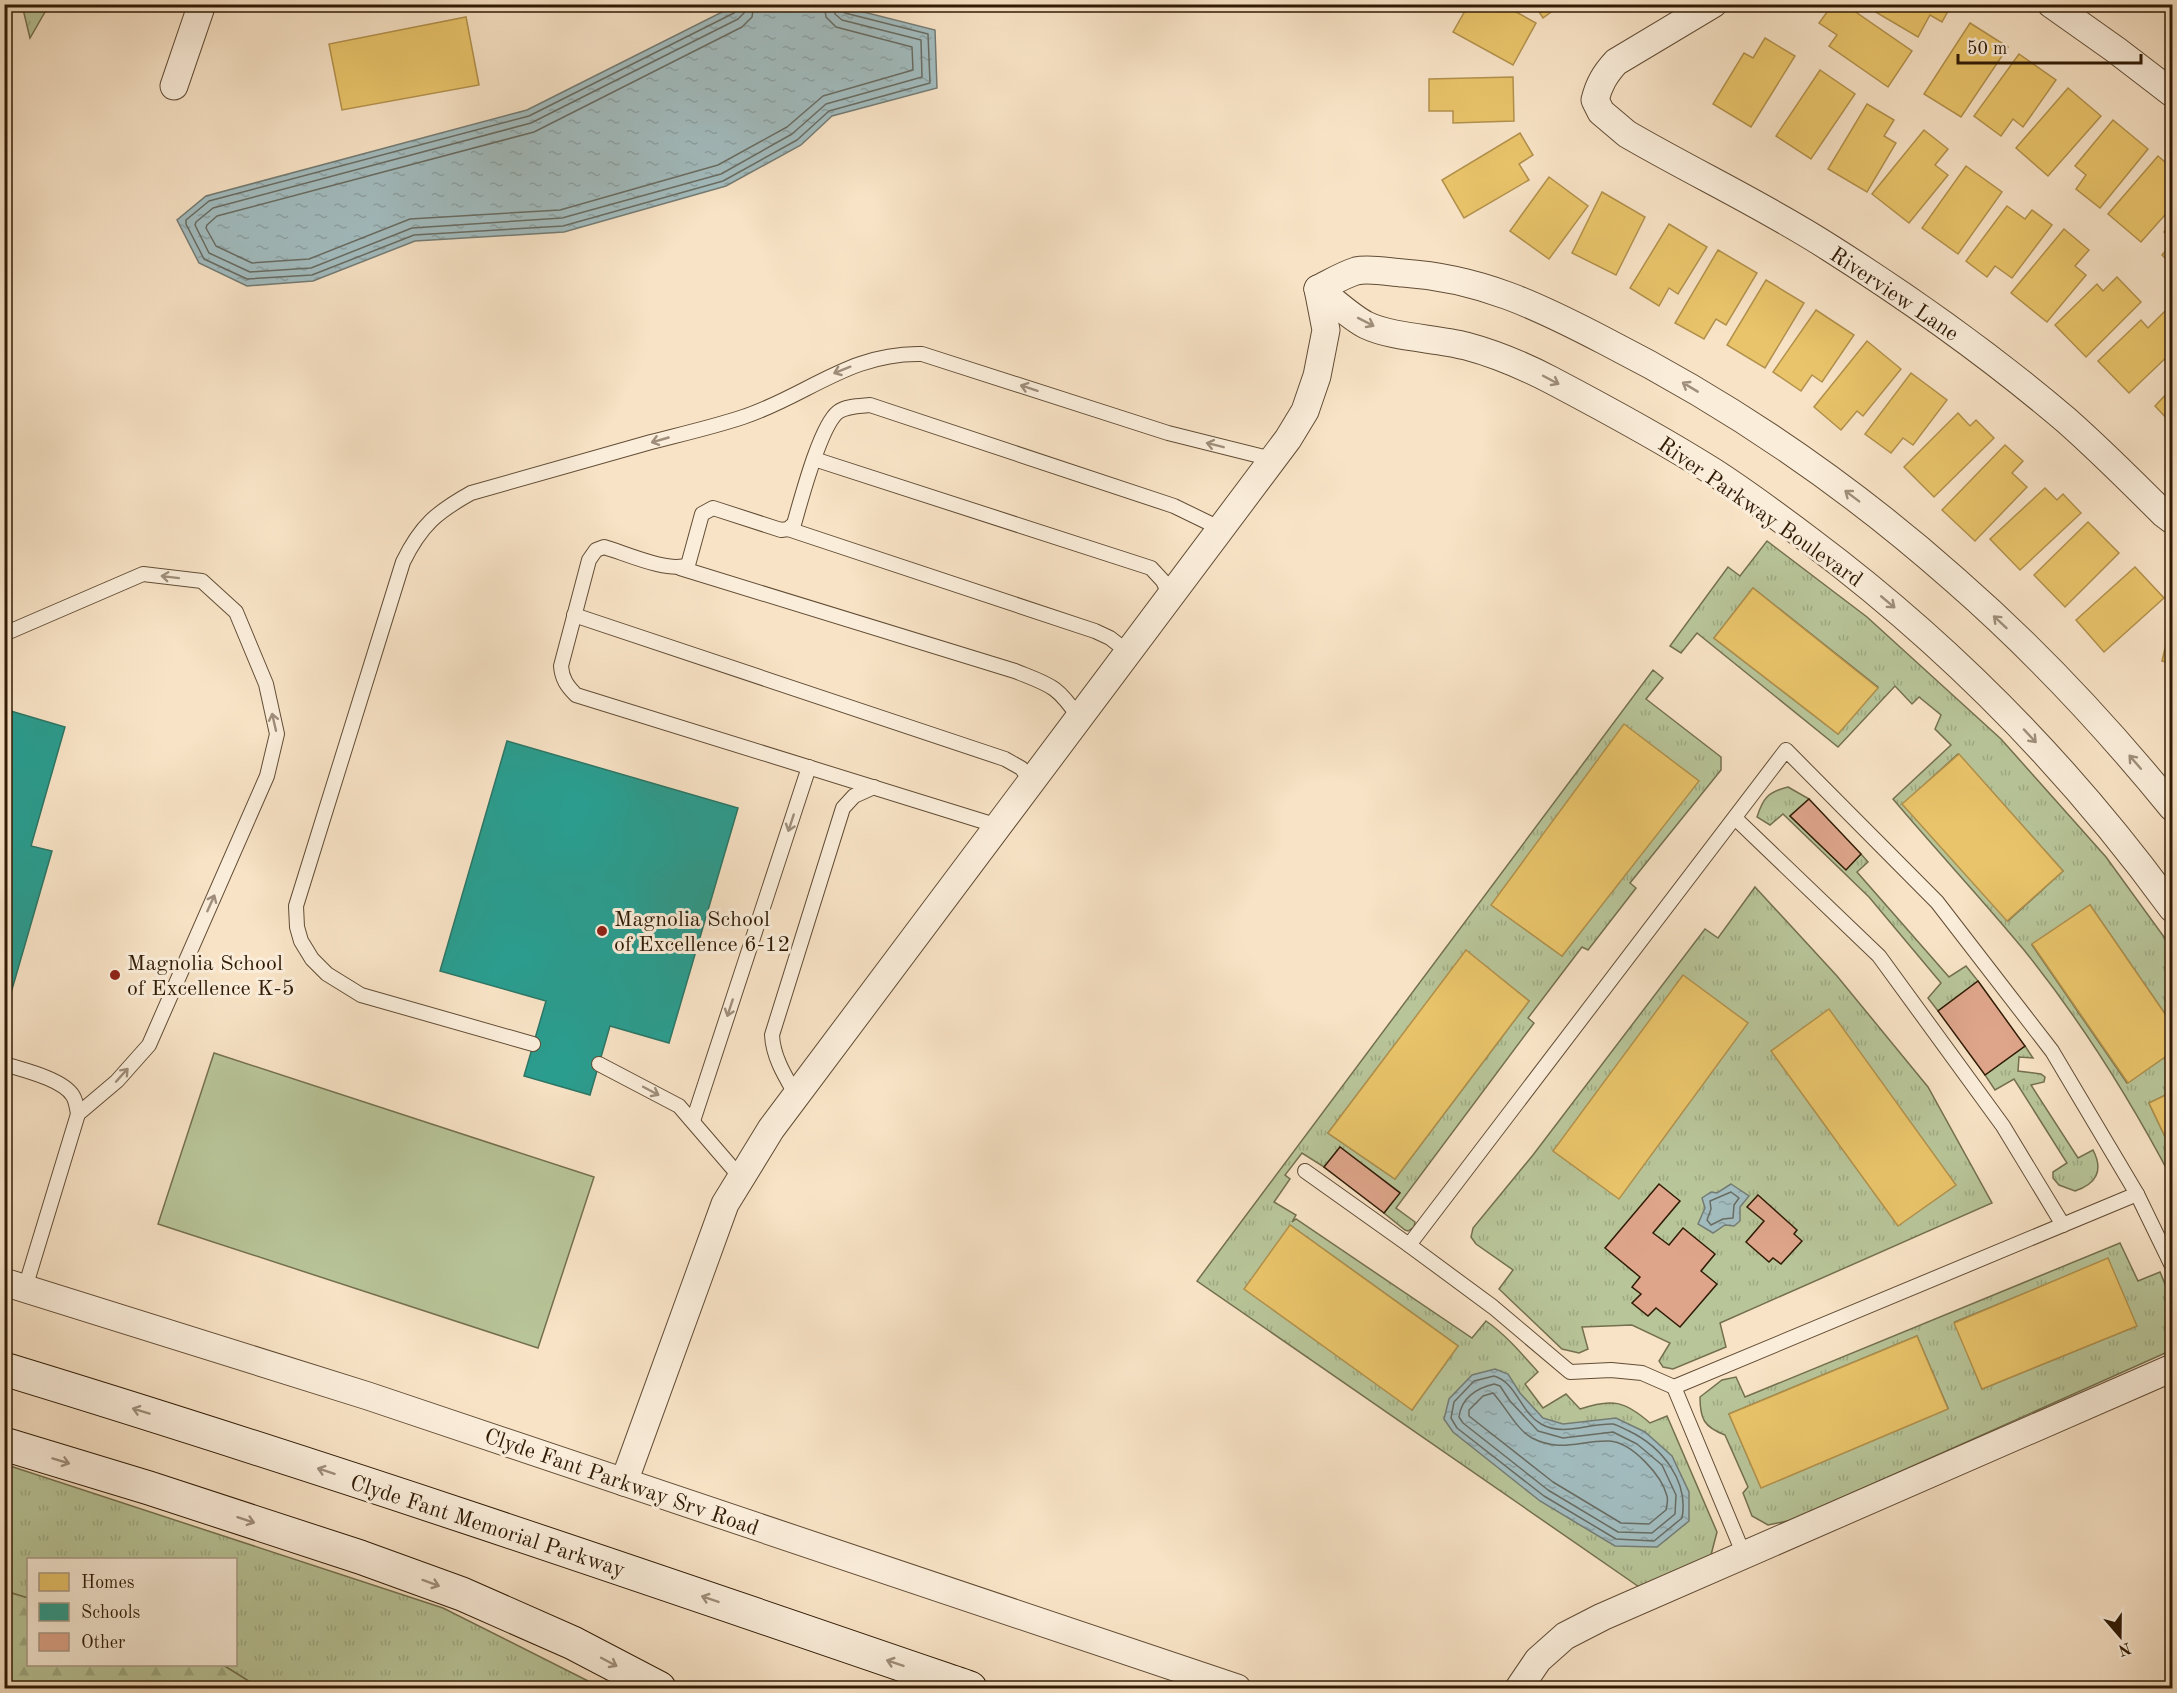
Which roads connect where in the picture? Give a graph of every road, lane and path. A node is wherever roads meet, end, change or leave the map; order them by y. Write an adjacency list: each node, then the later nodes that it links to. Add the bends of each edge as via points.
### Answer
1 (202, 4): 4 (street)
2 (1713, 4): 9 (street, Riverview Lane, via 1616,62 1604,76 1595,100 1601,112 1627,135 1829,247 1924,311 2065,420)
3 (2051, 4): 5 (street)
4 (174, 86)
5 (2172, 93)
6 (1318, 289): 8 (street, via 1326,330 1317,376 1305,411); 21 (street, one-way to 6, via 2087,708 1955,580 1821,472 1704,396 1556,315 1469,282 1433,275 1358,271); 24 (street, River Parkway Boulevard, one-way to 24, via 1365,324 1465,346 1532,370 1714,472 1788,524 1904,616 2020,725 2085,796)
7 (814, 459): 10 (lane, via 794,525); 11 (lane, via 839,411 870,405 1174,506); 13 (lane, via 1151,568)
8 (1272, 459): 11 (street); 25 (lane, one-way to 25, via 1168,433 922,354 904,354 879,357 839,371 745,416 471,492 442,510 414,539 404,562 296,906 297,927 312,959 327,974 361,995)
9 (2172, 520)
10 (788, 529): 12 (lane, via 713,508 702,514 688,565); 16 (lane, via 1095,631)
11 (1219, 531): 13 (street)
12 (680, 568): 14 (lane, via 604,547 597,550 589,560); 17 (lane, via 1015,672 1051,686 1064,696)
13 (1170, 596): 16 (street)
14 (574, 615): 18 (lane, via 561,666 567,686 576,695); 19 (lane, via 996,755 1021,768)
15 (4, 634): 29 (lane, one-way to 15, via 117,1081 149,1045 267,776 277,734 266,684 236,612 202,581 143,574)
16 (1128, 652): 17 (street)
17 (1079, 718): 19 (street)
18 (809, 767): 20 (lane); 30 (lane, one-way to 30)
19 (1032, 781): 23 (street)
20 (874, 787): 23 (lane); 28 (lane, via 854,796 843,807 772,1035 781,1070)
21 (2172, 807)
22 (1735, 818): 33 (lane, via 1786,750 1937,902 2052,1051); 34 (lane, via 1879,956 2003,1126); 35 (lane)
23 (998, 826): 28 (street)
24 (2172, 908)
25 (533, 1044)
26 (4, 1064): 29 (lane, via 65,1088 72,1094)
27 (599, 1064): 30 (lane, one-way to 30, via 679,1106)
28 (796, 1095): 32 (street)
29 (78, 1114): 37 (lane)
30 (693, 1122): 32 (lane)
31 (1305, 1171): 35 (lane)
32 (741, 1178): 42 (street, via 725,1204)
33 (2137, 1194): 34 (lane); 36 (lane)
34 (2063, 1225): 40 (lane)
35 (1409, 1245): 40 (lane, via 1493,1307 1570,1372 1642,1373)
36 (2172, 1266)
37 (15, 1285): 42 (street, Clyde Fant Parkway Srv Road, via 368,1396)
38 (2172, 1368): 43 (street)
39 (4, 1369): 45 (main road, Clyde Fant Memorial Parkway, one-way to 39, via 201,1429)
40 (1674, 1387): 43 (lane)
41 (4, 1444): 44 (main road, one-way to 44, via 160,1491 462,1594 573,1643)
42 (624, 1482): 46 (street, Clyde Fant Parkway Srv Road)
43 (1744, 1555): 47 (street, via 1565,1636 1538,1660)
44 (658, 1689)
45 (970, 1689)
46 (1237, 1689)
47 (1519, 1689)

